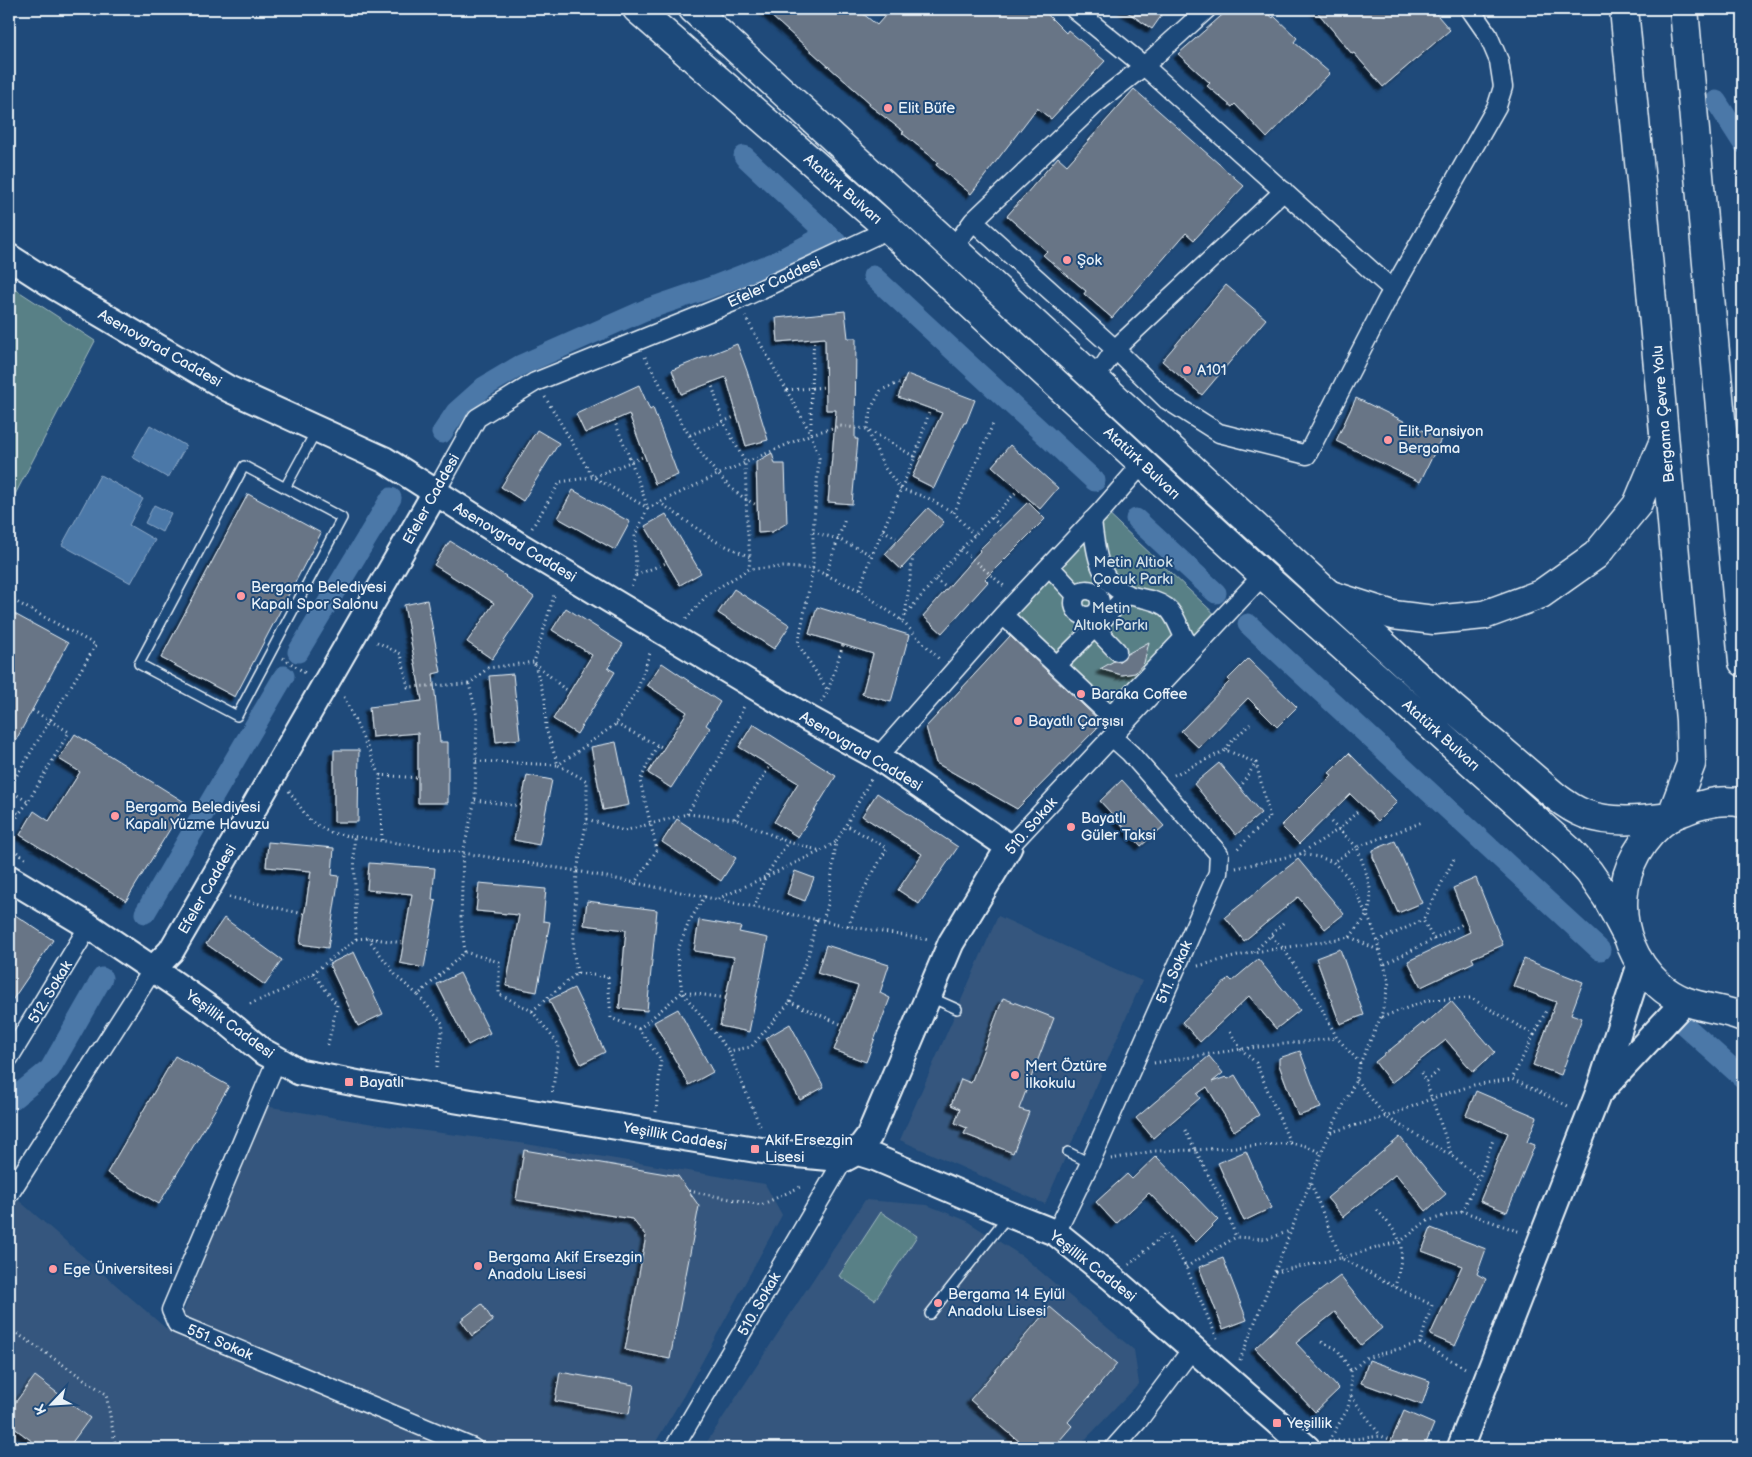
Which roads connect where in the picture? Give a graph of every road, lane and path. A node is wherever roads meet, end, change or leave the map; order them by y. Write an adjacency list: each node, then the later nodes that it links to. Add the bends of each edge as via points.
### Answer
1 (637, 9): 11 (main road, Atatürk Bulvarı)
2 (1074, 9): 8 (street)
3 (1207, 9): 8 (street)
4 (1470, 9): 14 (street, via 1488,35 1499,61 1504,86 1497,106)
5 (1624, 9): 35 (main road, Bergama Çevre Yolu)
6 (1684, 9): 96 (main road)
7 (702, 12): 12 (main road, Atatürk Bulvarı)
8 (1144, 66): 9 (street); 10 (street, via 1097,103)
9 (1284, 191): 14 (street); 18 (street)
10 (973, 221): 12 (street); 18 (street)
11 (889, 229): 15 (street, Efeler Caddesi); 40 (main road, Atatürk Bulvarı)
12 (953, 248): 19 (main road, Atatürk Bulvarı)
13 (9, 257): 31 (main road, Asenovgrad Caddesi, via 229,389)
14 (1393, 290): 18 (street, via 1307,455 1218,433 1167,400)
15 (736, 300): 17 (street, Efeler Caddesi); 25 (path)
16 (814, 339): 23 (path)
17 (636, 342): 21 (street, Efeler Caddesi); 34 (path)
18 (1115, 349): 19 (street)
19 (1093, 377): 82 (main road, Atatürk Bulvarı)
20 (904, 380): 32 (path, via 881,390 872,407)
21 (535, 382): 42 (path); 46 (street, Efeler Caddesi, via 477,418)
22 (711, 382): 29 (path)
23 (811, 387): 24 (path); 25 (path); 33 (path)
24 (825, 387)
25 (787, 390): 33 (path)
26 (930, 409): 37 (path)
27 (737, 416): 29 (path)
28 (614, 420): 38 (path)
29 (723, 421): 34 (path); 39 (path)
30 (993, 424): 51 (path)
31 (317, 429): 43 (lane); 46 (main road, Asenovgrad Caddesi, via 385,460)
32 (867, 429): 33 (path, via 840,426); 37 (path); 44 (path, via 884,467)
33 (811, 434): 39 (path); 58 (path, via 819,458)
34 (690, 435): 41 (path)
35 (1665, 439): 82 (main road, via 1637,505 1596,555 1541,594 1484,615 1434,620 1393,615); 132 (main road, Bergama Çevre Yolu, via 1690,720 1691,764)
36 (644, 456): 38 (path)
37 (915, 457): 44 (path)
38 (631, 461): 42 (path); 50 (path)
39 (745, 462): 41 (path); 47 (path)
40 (1142, 463): 54 (street); 71 (main road, Atatürk Bulvarı)
41 (717, 474): 47 (path); 48 (path)
42 (593, 478): 50 (path); 56 (path, via 560,482)
43 (285, 488): 43 (lane, via 244,466 139,664 237,716 342,518)
44 (901, 489): 51 (path, via 928,498); 57 (path)
45 (1018, 490): 52 (path)
46 (436, 493): 113 (main road, Asenovgrad Caddesi, via 809,719); 118 (main road, Efeler Caddesi)
47 (746, 500): 49 (path); 65 (path)
48 (659, 502): 50 (path); 65 (path, via 715,541)
49 (757, 505)
50 (648, 508): 72 (path, via 635,535)
51 (954, 513): 59 (path)
52 (992, 518): 55 (path); 59 (path)
53 (845, 519): 61 (path)
54 (1092, 520): 67 (street); 74 (street, via 1097,558)
55 (1002, 527)
56 (530, 530)
57 (883, 530): 60 (path); 63 (path)
58 (813, 532): 61 (path); 69 (path)
59 (974, 535): 62 (path)
60 (896, 538)
61 (838, 539): 63 (path); 70 (path)
62 (961, 549): 73 (path); 84 (path)
63 (872, 555): 77 (path)
64 (913, 556): 86 (path)
65 (750, 557): 68 (path)
66 (666, 563): 72 (path)
67 (1049, 566): 81 (street); 84 (street)
68 (748, 569): 69 (path); 87 (path, via 708,594)
69 (813, 569): 70 (path); 100 (path, via 798,644)
70 (826, 574): 77 (path)
71 (1263, 574): 91 (street, 510. Sokak); 171 (main road, Atatürk Bulvarı, via 1568,848 1589,872)
72 (636, 575): 75 (path)
73 (934, 580): 76 (path); 86 (path)
74 (1109, 580): 79 (street); 80 (street, via 1120,592)
75 (630, 588)
76 (947, 588)
77 (859, 590): 89 (path)
78 (556, 591): 95 (path)
79 (1096, 593): 81 (street, via 1088,590); 88 (street)
80 (1128, 594): 88 (street); 91 (street, via 1164,606 1179,624)
81 (1076, 595): 88 (street, via 1074,604 1077,612)
82 (1331, 595): 132 (main road, Atatürk Bulvarı, via 1486,738 1571,807 1586,814 1618,820)
83 (9, 598): 106 (path, via 96,644)
84 (1019, 598): 85 (street)
85 (1003, 615): 97 (street); 98 (street)
86 (905, 617): 89 (path)
87 (686, 619)
88 (1104, 619): 94 (street); 97 (street)
89 (901, 620): 98 (path, via 940,660)
90 (377, 642): 99 (path, via 401,654 408,687)
91 (1188, 644): 109 (street, 510. Sokak)
92 (844, 645): 100 (path)
93 (652, 647): 107 (path, via 638,691)
94 (1117, 651)
95 (534, 662): 99 (path, via 488,668); 101 (path); 116 (path, via 545,699 546,729)
96 (1743, 662)
97 (1056, 665): 109 (street)
98 (950, 676): 113 (street)
99 (469, 684): 114 (path, via 477,716)
100 (828, 691): 104 (path)
101 (570, 692)
102 (345, 698): 119 (path)
103 (746, 702): 131 (path)
104 (819, 705)
105 (32, 710): 106 (path)
106 (49, 720): 123 (path); 125 (path, via 69,732)
107 (616, 724): 110 (path); 116 (path)
108 (1250, 724): 112 (path)
109 (1114, 726): 121 (street); 145 (street, 510. Sokak)
110 (657, 746): 111 (path); 137 (path, via 640,781)
111 (664, 748)
112 (1226, 750): 115 (path); 121 (path)
113 (878, 757): 138 (path, via 872,778); 145 (main road, Asenovgrad Caddesi)
114 (476, 761): 116 (path); 124 (path)
115 (1256, 763): 122 (path); 149 (path, via 1270,817 1234,852)
116 (558, 765): 133 (path, via 587,782)
117 (770, 766): 134 (path)
118 (274, 771): 141 (path, via 310,821 331,834); 187 (main road, Efeler Caddesi, via 171,951)
119 (380, 775): 120 (path); 142 (path)
120 (418, 778)
121 (1157, 783): 149 (street)
122 (1240, 788)
123 (9, 789): 125 (path)
124 (475, 800): 127 (path); 148 (path)
125 (28, 802): 130 (path)
126 (1743, 803): 132 (main road, Atatürk Bulvarı, via 1702,804)
127 (521, 806)
128 (9, 807): 130 (path)
129 (1357, 812): 139 (path)
130 (19, 814): 140 (path)
131 (687, 814): 134 (path); 137 (path)
132 (1671, 817): 171 (main road, Atatürk Bulvarı, via 1646,839 1629,868 1622,901)
133 (587, 819): 137 (path, via 624,831); 154 (path)
134 (735, 819): 143 (path)
135 (1332, 822): 139 (path)
136 (1423, 822): 146 (path)
137 (651, 823): 157 (path, via 657,850)
138 (846, 825): 144 (path); 170 (path, via 887,848)
139 (1340, 829): 146 (path); 150 (path)
140 (9, 830)
141 (354, 837): 142 (path); 175 (path)
142 (382, 841): 148 (path)
143 (788, 842): 147 (path); 155 (path)
144 (836, 842): 147 (path); 165 (path)
145 (1009, 847): 192 (main road, 510. Sokak, via 951,943)
146 (1357, 848): 152 (path); 163 (path, via 1370,886 1371,904)
147 (821, 851): 155 (path)
148 (463, 852): 154 (path); 182 (path, via 461,920)
149 (1219, 854): 236 (street, 511. Sokak, via 1218,873)
150 (1300, 854): 152 (path); 153 (path)
151 (1455, 857): 166 (path)
152 (1333, 862): 163 (path, via 1346,875)
153 (1236, 868)
154 (577, 871): 157 (path); 189 (path, via 573,949)
155 (764, 877): 160 (path); 161 (path)
156 (9, 878): 169 (main road, Yeşillik Caddesi)
157 (634, 884): 159 (path)
158 (226, 896): 162 (path)
159 (705, 896): 160 (path); 190 (path, via 689,922 677,952)
160 (718, 899): 161 (path)
161 (754, 908): 164 (path)
162 (304, 914)
163 (1366, 916): 173 (path); 178 (path)
164 (816, 920): 165 (path); 194 (path, via 809,953)
165 (823, 920): 170 (path)
166 (1423, 920): 176 (path); 178 (path)
167 (1284, 922): 172 (path)
168 (1463, 924): 176 (path)
169 (90, 926): 187 (main road, Yeşillik Caddesi); 210 (street, 512. Sokak)
170 (848, 926): 177 (path)
171 (1626, 934): 185 (main road, Atatürk Bulvarı)
172 (1271, 936): 180 (path); 183 (path)
173 (1350, 937): 180 (path); 181 (path)
174 (368, 938): 175 (path); 179 (path); 191 (path, via 397,977)
175 (356, 939): 188 (path)
176 (1434, 940): 184 (path)
177 (935, 941)
178 (1378, 941): 181 (path)
179 (403, 943)
180 (1283, 948): 183 (path); 206 (path, via 1314,994)
181 (1381, 951): 184 (path)
182 (465, 952): 191 (path); 198 (path, via 499,962 499,994)
183 (1254, 952): 186 (path)
184 (1385, 964): 201 (path, via 1390,982)
185 (1640, 964): 195 (main road, Atatürk Bulvarı, via 1659,986); 220 (main road)
186 (1193, 968)
187 (153, 969): 211 (main road, Yeşillik Caddesi); 241 (street)
188 (313, 973): 196 (path); 207 (path, via 337,1005)
189 (577, 973): 198 (path); 203 (path, via 608,977 611,1018)
190 (682, 992): 193 (path); 203 (path); 209 (path)
191 (418, 994): 214 (path, via 443,1024)
192 (929, 997): 197 (lane); 234 (main road, 510. Sokak, via 869,1136)
193 (726, 998)
194 (790, 1002): 202 (path); 209 (path, via 751,1047)
195 (1684, 1002): 200 (main road, Atatürk Bulvarı); 220 (main road)
196 (250, 1004)
197 (957, 1010)
198 (532, 1011): 223 (path, via 559,1045)
199 (1546, 1011): 205 (path)
200 (1738, 1012)
201 (1381, 1017): 205 (path, via 1429,1000 1472,998); 212 (path)
202 (843, 1025)
203 (639, 1029): 227 (path, via 661,1060)
204 (1230, 1032): 208 (path)
205 (1534, 1035): 217 (path)
206 (1337, 1038): 208 (path); 212 (path)
207 (327, 1048)
208 (1241, 1048): 213 (path); 230 (path, via 1256,1063)
209 (730, 1051): 225 (path)
210 (9, 1058)
211 (276, 1059): 223 (main road, Yeşillik Caddesi, via 299,1072 332,1079); 268 (street, 551. Sokak, via 171,1310 177,1324)
212 (1360, 1063): 218 (path)
213 (1150, 1064)
214 (437, 1068)
215 (1438, 1072): 219 (path)
216 (1421, 1073): 219 (path)
217 (1512, 1079): 221 (path, via 1474,1085); 222 (path)
218 (1356, 1080): 224 (path); 228 (path)
219 (1426, 1082): 221 (path)
220 (1598, 1094): 272 (main road)
221 (1433, 1098): 224 (path); 235 (path)
222 (1570, 1107)
223 (550, 1116): 227 (main road, Yeşillik Caddesi)
224 (1386, 1117): 228 (path); 235 (path)
225 (760, 1126)
226 (1185, 1130): 231 (path)
227 (654, 1132): 234 (main road, Yeşillik Caddesi, via 771,1152)
228 (1330, 1132): 233 (path)
229 (1493, 1140): 237 (path)
230 (1290, 1143): 231 (path); 233 (path)
231 (1196, 1150): 236 (path, via 1154,1151); 248 (path)
232 (1068, 1152): 236 (lane)
233 (1323, 1154): 238 (path)
234 (851, 1156): 244 (main road, Yeşillik Caddesi, via 876,1158); 269 (street, 510. Sokak)
235 (1452, 1156): 237 (path)
236 (1097, 1162): 246 (street, 511. Sokak)
237 (1479, 1178): 243 (path)
238 (1311, 1184): 245 (path); 250 (path)
239 (802, 1186): 240 (path, via 761,1205)
240 (689, 1191)
241 (9, 1194)
242 (1377, 1210): 249 (path)
243 (1462, 1211): 247 (path); 249 (path, via 1427,1221)
244 (1008, 1214): 246 (main road, Yeşillik Caddesi); 255 (lane)
245 (1290, 1231): 248 (path, via 1267,1239); 253 (path)
246 (1056, 1232): 260 (main road, Yeşillik Caddesi)
247 (1520, 1232)
248 (1236, 1236): 251 (path)
249 (1401, 1241): 250 (path); 254 (path, via 1402,1261)
250 (1341, 1258): 253 (path); 254 (path)
251 (1186, 1267): 252 (path, via 1166,1233); 259 (path)
252 (1122, 1270)
253 (1274, 1272): 261 (path)
254 (1395, 1288): 258 (path, via 1432,1305)
255 (930, 1314)
256 (9, 1328): 267 (path, via 106,1394)
257 (1322, 1342): 263 (path, via 1337,1349)
258 (1420, 1343): 262 (path); 263 (path, via 1366,1358)
259 (1220, 1346)
260 (1192, 1349): 270 (street); 271 (main road, Yeşillik Caddesi)
261 (1237, 1368)
262 (1470, 1370)
263 (1351, 1371): 264 (path)
264 (1351, 1396): 265 (path); 265 (path, via 1347,1410 1328,1442)
265 (1381, 1436): 266 (path)
266 (1389, 1439)
267 (116, 1448)
268 (473, 1448)
269 (674, 1448)
270 (1114, 1448)
271 (1307, 1448)
272 (1460, 1448)

